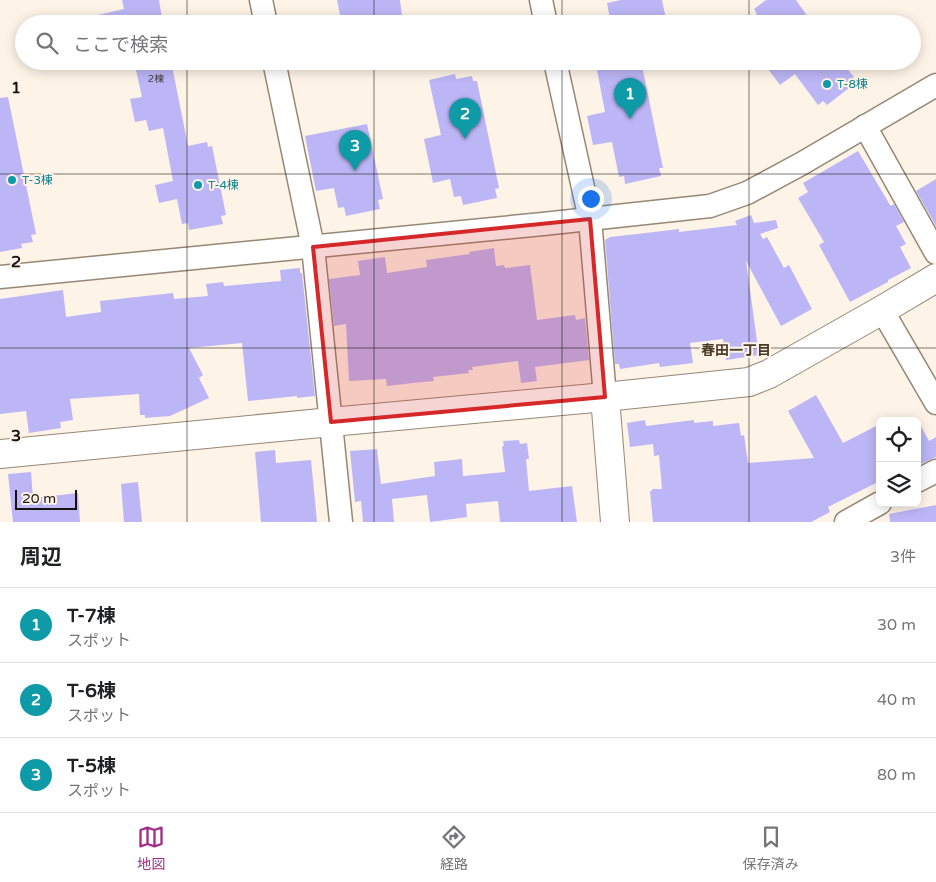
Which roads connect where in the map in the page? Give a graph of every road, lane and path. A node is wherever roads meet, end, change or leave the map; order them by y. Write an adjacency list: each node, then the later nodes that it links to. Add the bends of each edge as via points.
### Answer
1 (261, 0): 3 (street)
2 (541, 0): 4 (street)
3 (264, 15)
4 (544, 15)
5 (276, 70): 10 (street)
6 (557, 70): 9 (street)
7 (936, 85): 8 (street)
8 (865, 126): 9 (street, via 747,193 710,206); 11 (street)
9 (590, 219): 10 (street); 15 (street)
10 (313, 247): 12 (street); 17 (street)
11 (936, 253)
12 (0, 277)
13 (936, 278): 14 (street)
14 (882, 310): 15 (street, via 749,382); 16 (street)
15 (605, 397): 17 (street); 23 (street)
16 (936, 403)
17 (331, 422): 18 (street); 22 (street)
18 (0, 454)
19 (936, 470): 20 (street)
20 (921, 479)
21 (876, 505): 24 (street)
22 (341, 522)
23 (615, 522)
24 (846, 522)

